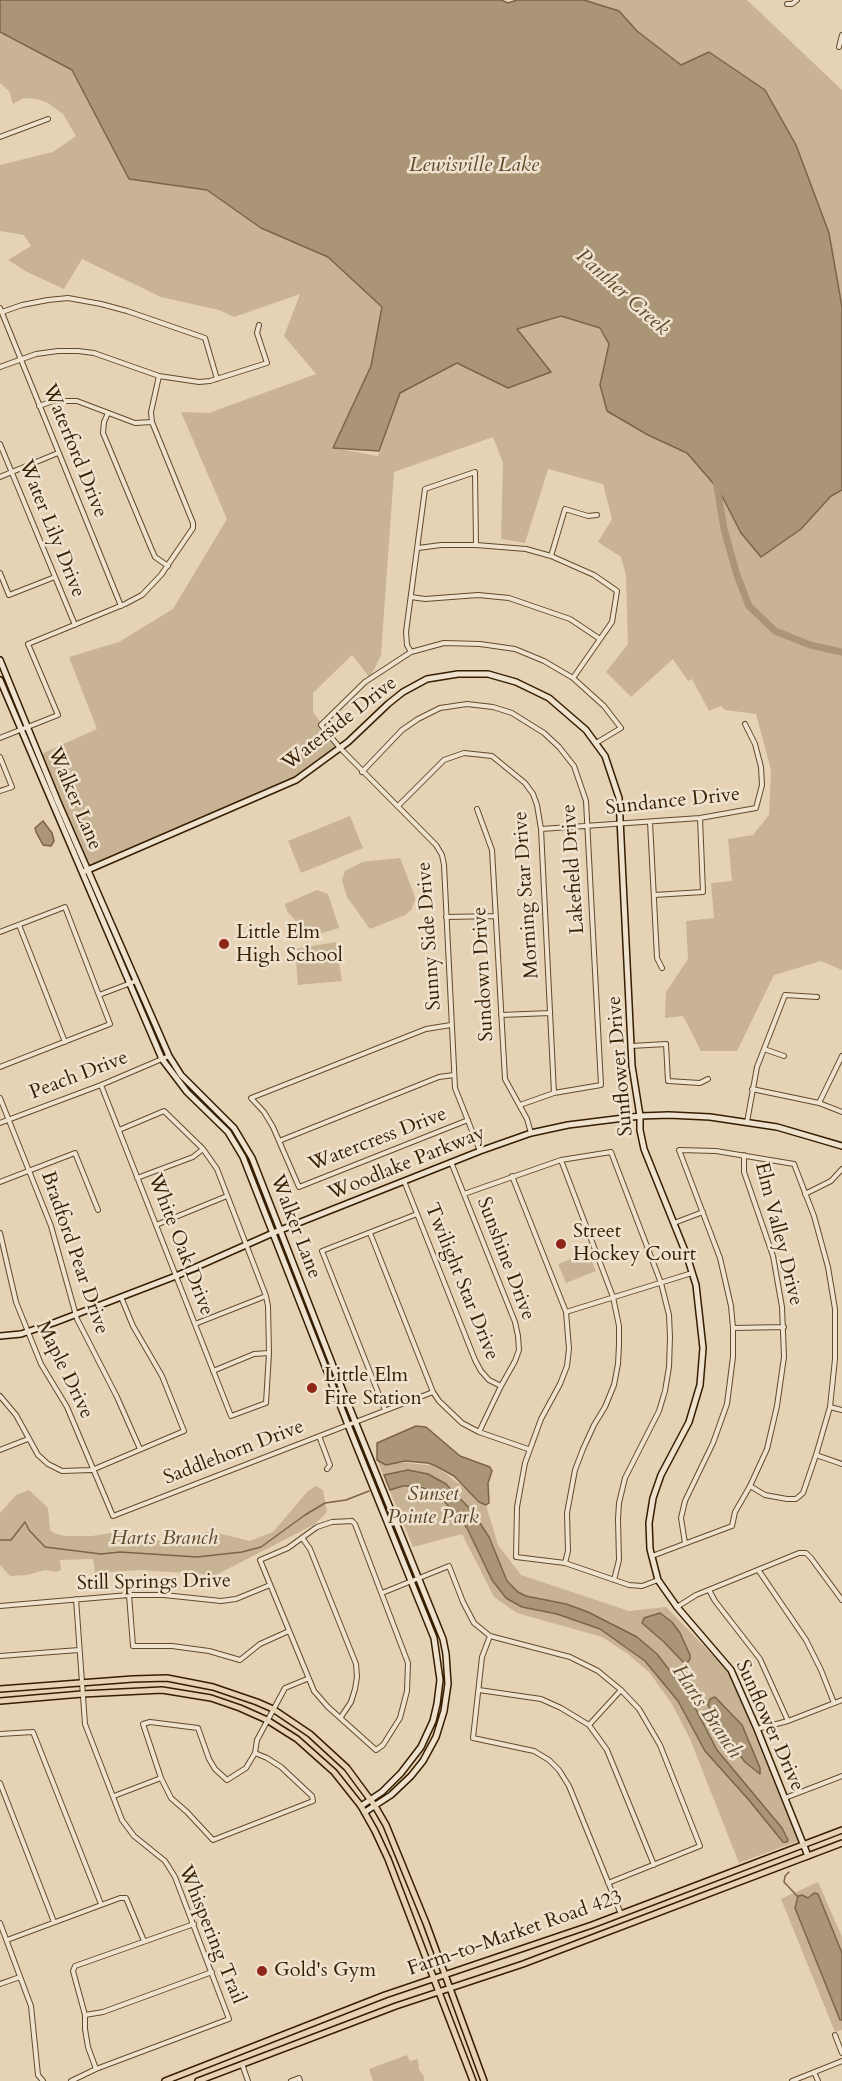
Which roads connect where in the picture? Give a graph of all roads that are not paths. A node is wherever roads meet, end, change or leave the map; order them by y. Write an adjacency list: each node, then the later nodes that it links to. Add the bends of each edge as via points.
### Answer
1 (797, 0): 2 (street)
2 (787, 4)
3 (842, 35): 4 (street)
4 (839, 47)
5 (48, 119): 6 (street)
6 (0, 137)
7 (1, 310): 9 (street, Waterford Drive); 12 (street, via 68,298 127,311 205,338)
8 (259, 325): 12 (street, via 257,333 267,363)
9 (21, 359): 10 (street); 11 (street, via 78,351); 13 (street, Waterford Drive)
10 (0, 367)
11 (159, 376): 12 (street, via 199,382); 15 (street)
12 (217, 379)
13 (39, 406): 14 (street, via 52,401 77,401); 17 (street, Waterford Drive)
14 (108, 413): 15 (street, via 135,423); 24 (street, via 103,433 151,549)
15 (152, 422): 24 (street, via 193,523)
16 (0, 444): 18 (street, Water Lily Drive)
17 (58, 453): 18 (street); 28 (street, Waterford Drive)
18 (12, 472): 19 (street); 26 (street, Water Lily Drive)
19 (0, 477)
20 (597, 515): 23 (street, via 564,509)
21 (476, 545): 22 (street); 22 (street, via 475,472 425,489); 23 (street, via 526,549)
22 (418, 549): 27 (street)
23 (550, 556): 30 (street, via 594,575 617,591 612,622)
24 (168, 566): 28 (street, via 147,591)
25 (0, 573): 26 (street, via 9,595)
26 (55, 577): 29 (street, Water Lily Drive)
27 (411, 597): 30 (street, via 508,598 570,619); 31 (street, via 405,633)
28 (121, 606): 29 (street)
29 (75, 625): 36 (street, via 28,644 58,715)
30 (600, 639): 33 (street)
31 (411, 652): 33 (street, via 444,643 515,649); 39 (street, Sunny Side Drive, via 365,682 321,724)
32 (0, 660): 36 (street, Walker Lane)
33 (573, 678): 38 (street, via 621,728)
34 (0, 680): 36 (street, Walker Lane)
35 (745, 724): 46 (street, Sundance Drive, via 761,767 762,785 756,808)
36 (25, 728): 37 (street); 43 (street, Walker Lane); 43 (street, Walker Lane)
37 (0, 738)
38 (596, 743): 39 (street, Waterside Drive, via 549,698 488,674 458,674 428,679 403,692); 48 (street, Waterside Drive, via 605,756 619,798)
39 (340, 748): 41 (street, Sunny Side Drive); 51 (street, Waterside Drive, via 283,787)
40 (0, 757): 42 (street, via 12,787)
41 (362, 772): 44 (street, Sunny Side Drive); 49 (street, Lakefield Drive, via 402,730 440,708 467,704 493,707 512,713 559,747 582,785)
42 (0, 791)
43 (55, 803): 51 (street, Walker Lane)
44 (398, 806): 50 (street, Morning Star Drive, via 444,760 464,753 492,756 525,783 537,805); 54 (street, Sunny Side Drive, via 442,855)
45 (477, 809): 53 (street, Sundown Drive, via 492,850)
46 (700, 818): 47 (street, Sundance Drive); 52 (street, via 703,892)
47 (650, 822): 48 (street, Sundance Drive); 52 (street)
48 (620, 823): 49 (street, Sundance Drive); 66 (street, Sunflower Drive)
49 (588, 825): 50 (street, Sundance Drive); 77 (street, Lakefield Drive, via 601,1085)
50 (541, 829): 62 (street, Morning Star Drive)
51 (86, 871): 58 (street, Walker Lane); 59 (street, Walker Lane)
52 (654, 895): 57 (street, via 657,958)
53 (496, 915): 54 (street); 63 (street, Sundown Drive)
54 (446, 917): 64 (street, Sunny Side Drive)
55 (19, 925): 56 (street); 60 (street, via 65,907); 65 (street)
56 (0, 932)
57 (662, 968)
58 (136, 981): 59 (street); 68 (street, Walker Lane)
59 (129, 984): 60 (street); 71 (street, Walker Lane)
60 (99, 995): 65 (street, via 111,1024)
61 (817, 997): 67 (street, via 785,995)
62 (550, 1013): 63 (street); 77 (street, Morning Star Drive)
63 (501, 1015): 80 (street, Sundown Drive, via 505,1079)
64 (451, 1025): 73 (street, Sunny Side Drive); 89 (street, via 426,1029 251,1098 264,1112)
65 (65, 1042): 72 (street)
66 (631, 1046): 74 (street, via 666,1044 668,1081 700,1083); 82 (street, Sunflower Drive)
67 (764, 1049): 69 (street); 76 (street)
68 (169, 1056): 71 (street, Peach Drive); 111 (street, Walker Lane, via 181,1076 242,1140)
69 (784, 1056)
70 (842, 1056): 79 (street)
71 (162, 1059): 75 (street, Peach Drive); 113 (street, Walker Lane, via 187,1092 228,1132 243,1157)
72 (0, 1067)
73 (454, 1075): 84 (street, Sunny Side Drive); 89 (street, via 440,1077)
74 (708, 1079)
75 (101, 1084): 83 (street, Peach Drive); 87 (street, White Oak Drive)
76 (752, 1089): 79 (street); 85 (street)
77 (554, 1093): 80 (street)
78 (0, 1098): 83 (street, Bradford Pear Drive)
79 (819, 1103): 81 (street)
80 (520, 1105): 88 (street, Sundown Drive)
81 (842, 1112)
82 (640, 1116): 85 (street, Woodlake Parkway); 88 (street, Woodlake Parkway); 109 (street, Sunflower Drive, via 644,1149)
83 (9, 1119): 86 (street, Peach Drive); 97 (street, Bradford Pear Drive)
84 (468, 1120): 89 (street, Watercress Drive, via 298,1187); 92 (street, Sunny Side Drive)
85 (747, 1122): 90 (street, Woodlake Parkway)
86 (0, 1123)
87 (119, 1130): 91 (street, via 165,1111); 100 (street, White Oak Drive)
88 (531, 1134): 92 (street, Woodlake Parkway)
89 (279, 1141)
90 (842, 1146)
91 (203, 1149): 100 (street, via 193,1157); 105 (street, via 217,1169)
92 (480, 1151): 95 (street, Woodlake Parkway)
93 (744, 1155): 104 (street, via 794,1164); 107 (street, via 679,1150); 125 (street, Elm Valley Drive, via 748,1190 773,1257)
94 (561, 1161): 98 (street); 118 (street, via 611,1152); 121 (street)
95 (451, 1162): 101 (street, Woodlake Parkway); 103 (street, Sunshine Drive)
96 (842, 1169): 99 (street)
97 (29, 1171): 102 (street); 106 (street, via 75,1153); 123 (street, Bradford Pear Drive, via 51,1226)
98 (512, 1176): 103 (street); 122 (street)
99 (840, 1177): 104 (street)
100 (137, 1178): 110 (street, White Oak Drive)
101 (404, 1181): 108 (street, Twilight Star Drive); 111 (street, Woodlake Parkway)
102 (0, 1182)
103 (464, 1194): 133 (street, Sunshine Drive, via 519,1336 519,1350)
104 (805, 1194): 130 (street, via 828,1267 835,1309)
105 (227, 1196): 110 (street); 115 (street)
106 (98, 1210)
107 (703, 1212): 109 (street); 126 (street, via 727,1284)
108 (417, 1214): 114 (street); 133 (street, Twilight Star Drive, via 475,1360 489,1380)
109 (674, 1223): 116 (street, Sunflower Drive)
110 (156, 1225): 117 (street, White Oak Drive)
111 (280, 1230): 113 (street, Woodlake Parkway); 139 (street, Walker Lane)
112 (0, 1233): 127 (street, Maple Drive, via 16,1302)
113 (273, 1233): 115 (street, Woodlake Parkway); 140 (street, Walker Lane)
114 (370, 1233): 134 (street); 137 (street, via 322,1251)
115 (246, 1245): 117 (street, Woodlake Parkway); 120 (street)
116 (692, 1273): 118 (street); 155 (street, Sunflower Drive, via 702,1336 700,1385 689,1422 653,1498 649,1523)
117 (176, 1276): 119 (street, Woodlake Parkway); 124 (street, White Oak Drive)
118 (661, 1283): 121 (street); 159 (street, via 669,1315 668,1375 659,1411 626,1478 619,1503 619,1560)
119 (121, 1296): 123 (street, Woodlake Parkway); 144 (street, via 133,1326 162,1376 184,1431)
120 (266, 1296): 124 (street); 129 (street)
121 (613, 1297): 122 (street); 156 (street, via 619,1326 618,1364 614,1385 575,1470 567,1513)
122 (566, 1312): 145 (street, via 567,1366)
123 (76, 1314): 127 (street, Woodlake Parkway); 144 (street, Bradford Pear Drive)
124 (195, 1324): 132 (street, White Oak Drive)
125 (784, 1327): 126 (street); 151 (street, Elm Valley Drive, via 777,1406 767,1449)
126 (733, 1328): 154 (street, via 727,1404 685,1501 681,1518)
127 (29, 1331): 128 (street, Woodlake Parkway); 150 (street, Maple Drive, via 41,1364 67,1407)
128 (0, 1336)
129 (269, 1353): 132 (street, via 254,1354); 132 (street, White Oak Drive, via 266,1403 231,1416)
130 (835, 1359): 131 (street); 136 (street)
131 (842, 1359)
132 (213, 1371)
133 (501, 1386): 141 (street, Sunshine Drive)
134 (433, 1392): 137 (street, Saddlehorn Drive); 141 (street, via 450,1413)
135 (0, 1395): 143 (street)
136 (830, 1407): 138 (street); 147 (street)
137 (385, 1410): 139 (street, Saddlehorn Drive)
138 (842, 1410)
139 (355, 1422): 140 (street, Saddlehorn Drive); 158 (street, Walker Lane)
140 (348, 1425): 142 (street, Saddlehorn Drive); 161 (street, Walker Lane)
141 (480, 1432): 145 (street)
142 (319, 1436): 149 (street, via 330,1465); 152 (street, Saddlehorn Drive)
143 (28, 1438): 146 (street); 150 (street, via 38,1455 56,1469)
144 (140, 1449): 150 (street)
145 (528, 1449): 156 (street, via 519,1485 516,1557)
146 (0, 1450)
147 (816, 1455): 148 (street); 151 (street, via 803,1493 796,1499 765,1495)
148 (842, 1464)
149 (327, 1469)
150 (92, 1470): 152 (street, Maple Drive)
151 (750, 1486): 154 (street, Elm Valley Drive, via 735,1512 732,1526)
152 (113, 1516)
153 (303, 1539): 162 (street, via 261,1560); 164 (street, via 317,1527 352,1521); 184 (street, via 356,1664 356,1689)
154 (686, 1543): 155 (street)
155 (652, 1556): 160 (street, Sunflower Drive)
156 (565, 1563): 159 (street)
157 (759, 1571): 163 (street); 167 (street, via 806,1553); 182 (street, via 806,1640)
158 (419, 1578): 161 (street); 171 (street, via 449,1566 474,1623); 198 (street, Walker Lane, via 446,1654 448,1684 444,1712 423,1761)
159 (614, 1580): 160 (street, via 642,1586)
160 (658, 1580): 169 (street, Sunflower Drive)
161 (411, 1581): 164 (street); 196 (street, Walker Lane, via 437,1650 437,1704 421,1747 401,1773)
162 (270, 1585): 165 (street, Still Springs Drive, via 221,1601); 170 (street)
163 (709, 1590): 169 (street); 186 (street, via 760,1659)
164 (382, 1593): 184 (street, via 408,1663 407,1691 400,1718 376,1750)
165 (129, 1595): 166 (street, Still Springs Drive); 170 (street, via 133,1646 172,1646 240,1660 260,1644)
166 (76, 1599): 168 (street, Still Springs Drive); 172 (street, Whispering Trail)
167 (842, 1600)
168 (0, 1605)
169 (676, 1607): 188 (street, Sunflower Drive, via 731,1670)
170 (289, 1632): 174 (street)
171 (490, 1636): 177 (street, via 482,1656); 178 (street, via 570,1657 598,1671)
172 (79, 1650): 173 (street); 175 (street, Whispering Trail)
173 (0, 1656)
174 (307, 1679): 183 (street, via 285,1688); 184 (street, via 328,1707)
175 (81, 1684): 176 (main road); 179 (street, Whispering Trail); 183 (main road, via 167,1678 213,1687)
176 (0, 1689)
177 (480, 1690): 187 (street, via 541,1699); 205 (street, via 473,1738 534,1751 559,1770 570,1786)
178 (621, 1690): 187 (street); 204 (street, via 652,1729 700,1846)
179 (82, 1694): 181 (main road); 185 (main road, via 162,1690 211,1698); 194 (street, Whispering Trail, via 85,1724)
180 (842, 1700): 182 (street)
181 (0, 1701)
182 (834, 1703): 186 (street)
183 (273, 1709): 185 (street); 196 (main road, via 310,1734 347,1768)
184 (341, 1717)
185 (267, 1720): 190 (street); 197 (main road, via 297,1739 334,1772)
186 (788, 1721): 188 (street)
187 (589, 1725): 204 (street, via 606,1749)
188 (757, 1729): 195 (street, Sunflower Drive)
189 (0, 1734): 208 (street, via 33,1732)
190 (255, 1753): 192 (street, via 246,1768 227,1780 209,1759 198,1728 142,1724); 192 (street, via 281,1767 313,1801 213,1840 171,1798)
191 (842, 1776): 195 (street)
192 (161, 1778): 194 (street)
193 (0, 1783): 210 (street)
194 (114, 1796): 212 (street, Whispering Trail, via 134,1836 165,1861)
195 (785, 1798): 202 (street, Sunflower Drive)
196 (371, 1799): 197 (street, Walker Lane); 198 (main road)
197 (361, 1806): 199 (main road)
198 (375, 1806): 199 (street, Walker Lane); 206 (main road)
199 (365, 1812): 207 (main road)
200 (842, 1830): 202 (main road, Farm-to-Market Road 423)
201 (842, 1843): 203 (main road, Farm-to-Market Road 423)
202 (803, 1845): 203 (street, Sunflower Drive); 209 (main road, Farm-to-Market Road 423)
203 (808, 1856): 214 (main road, Farm-to-Market Road 423)
204 (654, 1864): 205 (street)
205 (609, 1883): 209 (street)
206 (412, 1887): 207 (main road); 218 (main road)
207 (400, 1891): 220 (main road)
208 (101, 1904): 210 (street); 216 (street, via 126,1898)
209 (621, 1914): 213 (main road, Farm-to-Market Road 423)
210 (54, 1922): 215 (street)
211 (0, 1923): 215 (street)
212 (194, 1924): 216 (street); 217 (street, Whispering Trail)
213 (592, 1925): 214 (main road); 218 (main road, Farm-to-Market Road 423)
214 (596, 1936): 222 (main road, Farm-to-Market Road 423)
215 (7, 1940): 219 (street)
216 (144, 1941): 224 (street, via 75,1966)
217 (212, 1972): 224 (street); 231 (street, Whispering Trail, via 229,2019)
218 (445, 1976): 220 (main road, Farm-to-Market Road 423); 222 (main road)
219 (20, 1977): 221 (street); 235 (street, via 31,2006 38,2074)
220 (435, 1980): 223 (main road); 225 (main road, Farm-to-Market Road 423)
221 (0, 1984)
222 (449, 1988): 223 (main road, Farm-to-Market Road 423); 242 (main road)
223 (439, 1992): 226 (main road, Farm-to-Market Road 423); 241 (main road)
224 (85, 2016): 231 (street, via 88,2047)
225 (326, 2019): 226 (main road); 232 (main road, Farm-to-Market Road 423)
226 (331, 2032): 230 (main road, Farm-to-Market Road 423)
227 (835, 2035): 228 (street)
228 (842, 2053)
229 (842, 2061): 233 (street)
230 (242, 2064): 238 (main road, Farm-to-Market Road 423); 239 (street)
231 (96, 2069): 236 (street)
232 (191, 2071): 237 (main road, Farm-to-Market Road 423); 238 (main road)
233 (814, 2072): 243 (street); 244 (street)
234 (299, 2080): 240 (street)
235 (43, 2081)
236 (71, 2081)
237 (165, 2081)
238 (196, 2081)
239 (248, 2081)
240 (291, 2081)
241 (474, 2081)
242 (484, 2081)
243 (792, 2081)
244 (818, 2081)

